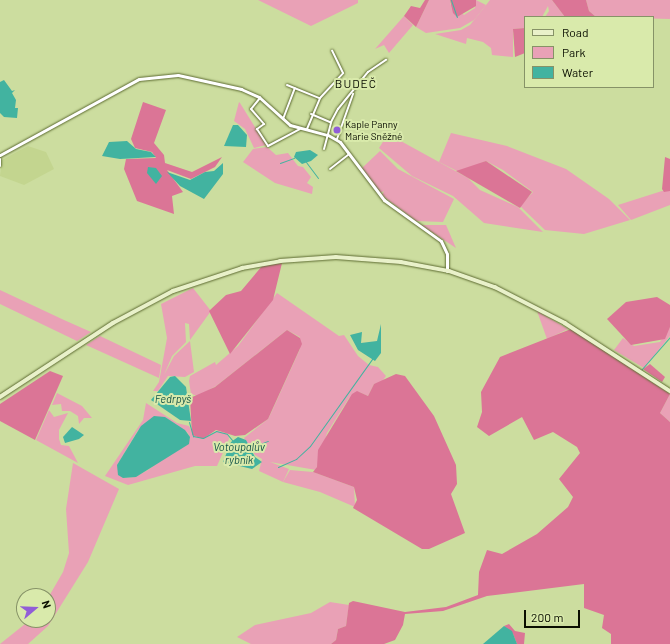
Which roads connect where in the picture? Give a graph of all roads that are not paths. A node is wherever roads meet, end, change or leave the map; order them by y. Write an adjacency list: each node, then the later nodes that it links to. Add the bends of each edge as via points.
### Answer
1 (332, 50): 7 (street, via 342,73)
2 (386, 60): 5 (street, via 368,72)
3 (286, 84): 4 (street)
4 (295, 88): 7 (street); 9 (street)
5 (354, 93): 10 (street); 14 (street)
6 (260, 98): 9 (street); 11 (street, via 251,109 264,124 257,129 268,146); 17 (street, via 246,90 189,77 152,76 125,85)
7 (320, 98): 8 (street)
8 (311, 114): 10 (street); 12 (street)
9 (283, 119): 11 (street)
10 (331, 122): 13 (street)
11 (300, 129): 12 (street)
12 (306, 130): 13 (street)
13 (328, 135): 14 (street); 15 (street)
14 (337, 140): 16 (street)
15 (324, 149)
16 (350, 153): 20 (street); 21 (street, via 384,200 441,241 447,254)
17 (0, 155)
18 (0, 159): 19 (street)
19 (0, 166)
20 (330, 169)
21 (446, 271): 22 (main road, via 495,287 539,308); 23 (main road, via 401,262 336,257 280,261 225,273 146,304)
22 (670, 391)
23 (0, 397)

